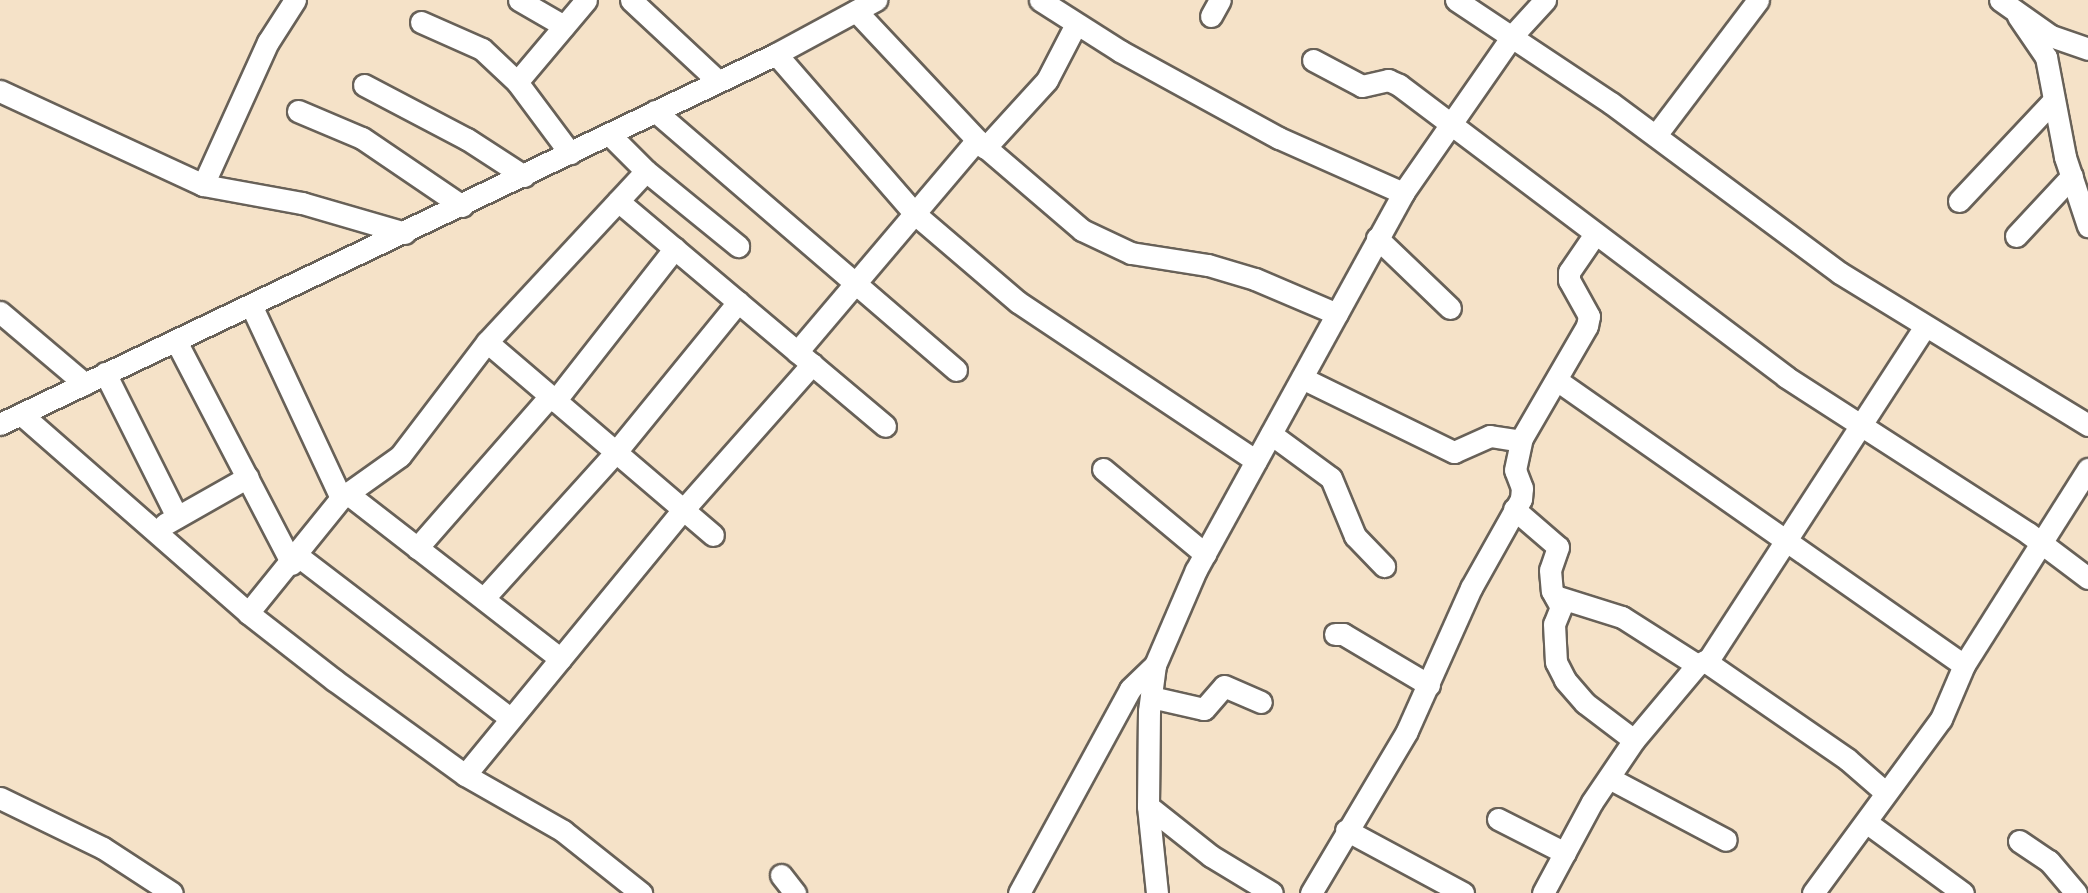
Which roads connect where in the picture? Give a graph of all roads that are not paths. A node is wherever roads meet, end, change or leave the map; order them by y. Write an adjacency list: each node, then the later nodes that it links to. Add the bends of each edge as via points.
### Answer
1 (295, 0): 35 (street, via 268,42)
2 (519, 0): 15 (street)
3 (586, 0): 15 (street)
4 (631, 0): 20 (street)
5 (876, 0): 11 (street)
6 (1040, 0): 14 (street)
7 (1456, 0): 16 (street)
8 (1545, 0): 16 (street)
9 (1758, 0): 29 (street)
10 (2000, 0): 12 (street)
11 (856, 11): 18 (street); 30 (street)
12 (2018, 16): 17 (street, via 2051,36); 24 (street, via 2046,57)
13 (421, 22): 21 (street, via 482,49)
14 (1076, 24): 30 (street, via 1047,80); 36 (street, via 1291,144)
15 (564, 26): 21 (street)
16 (1512, 36): 27 (street); 29 (street)
17 (2088, 49)
18 (776, 54): 20 (street); 40 (street)
19 (1313, 61): 27 (street, via 1362,86 1393,82)
20 (718, 81): 26 (street)
21 (517, 82): 31 (street)
22 (364, 85): 33 (street, via 467,139)
23 (0, 92): 35 (street)
24 (2053, 101): 34 (street); 38 (street)
25 (298, 111): 39 (street, via 362,138)
26 (655, 111): 28 (street); 48 (street)
27 (1450, 124): 36 (street); 43 (street)
28 (609, 134): 31 (street); 32 (street)
29 (1656, 135): 54 (street, via 1840,273)
30 (981, 144): 40 (street); 53 (street, via 1067,220 1106,244 1236,273)
31 (570, 153): 33 (street)
32 (646, 171): 37 (street); 46 (street)
33 (524, 176): 39 (street)
34 (2071, 176): 41 (street); 44 (street)
35 (203, 185): 42 (street, via 302,203)
36 (1404, 193): 45 (street)
37 (618, 201): 47 (street); 56 (street)
38 (1959, 201)
39 (462, 206): 42 (street)
40 (915, 214): 48 (street); 72 (street, via 1046,322)
41 (2088, 226)
42 (405, 233): 50 (street)
43 (1595, 234): 61 (street, via 1569,272 1569,281 1589,316); 68 (street, via 1693,310)
44 (2016, 236)
45 (1377, 238): 51 (street); 53 (street)
46 (738, 246)
47 (674, 248): 49 (street); 63 (street)
48 (856, 284): 57 (street); 58 (street)
49 (738, 302): 57 (street); 71 (street)
50 (251, 304): 55 (street); 76 (street)
51 (1450, 308)
52 (0, 312): 62 (street)
53 (1336, 314): 60 (street)
54 (1925, 327): 66 (street); 68 (street)
55 (176, 341): 59 (street); 75 (street)
56 (487, 342): 63 (street); 76 (street, via 400,457)
57 (804, 358): 67 (street); 78 (street)
58 (956, 370)
59 (104, 373): 62 (street); 79 (street)
60 (1302, 378): 69 (street); 70 (street, via 1454,452 1490,436)
61 (1558, 381): 70 (street); 82 (street)
62 (85, 384): 64 (street)
63 (552, 398): 71 (street); 84 (street)
64 (21, 414): 65 (street); 80 (street)
65 (0, 424)
66 (2088, 425)
67 (885, 426)
68 (1860, 426): 82 (street); 83 (street, via 2028,533)
69 (1271, 434): 72 (street); 87 (street, via 1331,478 1355,536)
70 (1520, 441): 77 (street, via 1514,470 1523,494)
71 (615, 453): 78 (street); 90 (street)
72 (1256, 461): 85 (street)
73 (1103, 469): 85 (street)
74 (2088, 469): 83 (street)
75 (248, 477): 79 (street); 86 (street)
76 (345, 496): 84 (street); 86 (street)
77 (1514, 509): 89 (street, via 1558,547 1550,570); 97 (street, via 1471,588)
78 (683, 510): 81 (street); 93 (street)
79 (177, 517): 80 (street)
80 (154, 530): 91 (street)
81 (713, 536)
82 (1785, 542): 94 (street); 96 (street)
83 (2039, 545): 88 (street); 96 (street)
84 (417, 548): 90 (street)
85 (1205, 554): 95 (street)
86 (295, 560): 91 (street); 100 (street)
87 (1384, 566)
88 (2088, 578)
89 (1555, 596): 94 (street, via 1622,617); 101 (street, via 1561,607 1554,624 1556,662 1565,680 1585,703)
90 (484, 598): 93 (street)
91 (248, 613): 102 (street)
92 (1335, 634): 97 (street, via 1343,634)
93 (561, 659): 100 (street)
94 (1701, 663): 101 (street); 104 (street, via 1847,759)
95 (1155, 665): 98 (street); 117 (street, via 1130,689)
96 (1964, 665): 104 (street, via 1941,719)
97 (1429, 685): 109 (street)
98 (1151, 697): 99 (street, via 1204,709 1224,686); 106 (street)
99 (1261, 702)
100 (511, 719): 102 (street)
101 (1633, 740): 103 (street)
102 (465, 775): 115 (street, via 564,831)
103 (1609, 778): 110 (street); 112 (street)
104 (1885, 792): 108 (street)
105 (0, 798): 114 (street, via 103,848)
106 (1148, 806): 118 (street); 119 (street, via 1211,856)
107 (1498, 819): 112 (street)
108 (1866, 822): 123 (street); 124 (street)
109 (1346, 830): 120 (street); 121 (street)
110 (1726, 840)
111 (2019, 841): 125 (street, via 2049,861)
112 (1565, 853): 122 (street)
113 (780, 875): 116 (street)
114 (172, 893)
115 (641, 893)
116 (795, 893)
117 (1019, 893)
118 (1157, 893)
119 (1272, 893)
120 (1311, 893)
121 (1463, 893)
122 (1544, 893)
123 (1813, 893)
124 (1964, 893)
125 (2076, 893)

